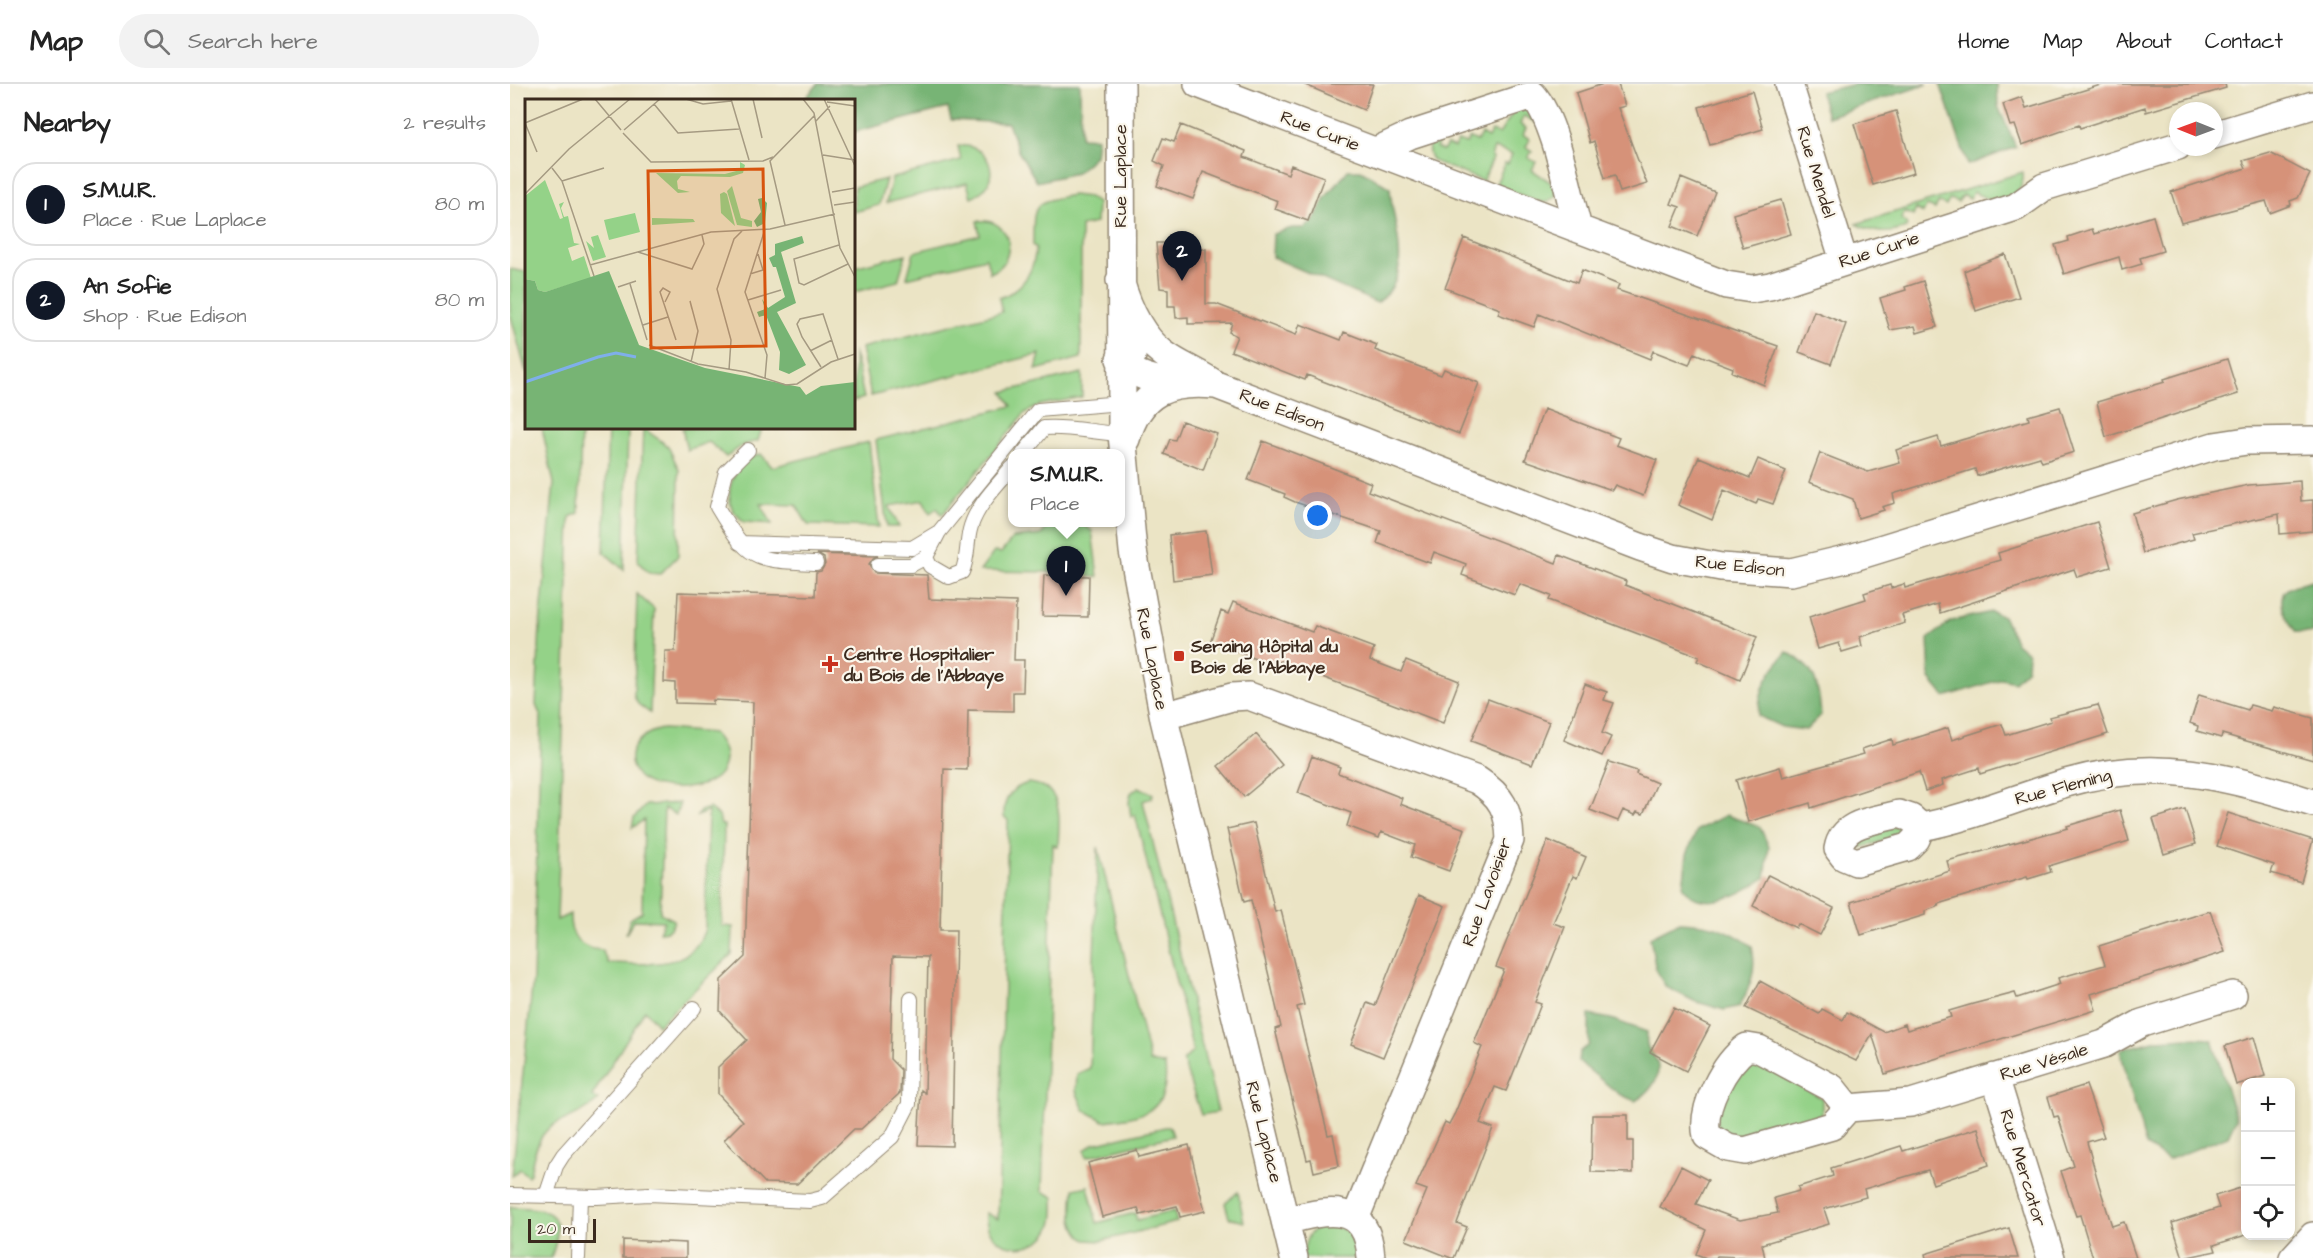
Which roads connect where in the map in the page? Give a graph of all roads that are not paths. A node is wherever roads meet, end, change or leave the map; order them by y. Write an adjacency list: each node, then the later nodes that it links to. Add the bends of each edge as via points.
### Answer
1 (1121, 84): 10 (street, Rue Laplace)
2 (1198, 84): 7 (street, Rue Curie)
3 (1789, 84): 9 (street, Rue Mendel)
4 (2313, 105): 5 (street)
5 (2223, 132)
6 (2169, 149): 9 (street, Rue Curie, via 2044,188 2016,207)
7 (1376, 151): 8 (street, Rue Curie); 8 (street, Rue Curie, via 1410,135 1533,95 1549,122)
8 (1578, 228): 9 (street, Rue Curie, via 1740,288 1770,286)
9 (1844, 261)
10 (1120, 280): 11 (street, Rue Laplace); 12 (street, via 1141,330)
11 (1120, 359): 12 (street, via 1134,372 1148,377); 13 (street, Rue Laplace)
12 (1179, 373): 14 (street, Rue Edison, via 1640,547 1673,558 1762,572 1791,572 1854,557 2214,446); 15 (street, Rue Edison, via 1146,400)
13 (1121, 403): 15 (street, Rue Laplace); 21 (lane, via 1038,410)
14 (2313, 440)
15 (1122, 443): 16 (lane, via 1068,426 1044,428); 17 (street, Rue Laplace)
16 (1026, 449)
17 (1123, 449)
18 (748, 450): 22 (lane, via 726,472 717,507)
19 (1125, 468): 26 (street, Rue Laplace, via 1143,620)
20 (1008, 473): 23 (lane, via 970,526 968,560 962,572 949,577 930,566)
21 (939, 532): 22 (lane, via 912,548); 23 (lane)
22 (740, 543): 24 (lane, via 770,561)
23 (926, 557): 25 (lane, via 911,565)
24 (816, 562)
25 (878, 565)
26 (1164, 716): 37 (street, Rue Lavoisier, via 1249,696 1477,780 1493,790 1510,818 1510,840); 38 (street, Rue Laplace)
27 (2313, 803): 28 (street, Rue Fleming, via 2211,775 2132,771 2068,782)
28 (1921, 826)
29 (2233, 995): 32 (street, Rue Vésale, via 2142,1023 2104,1044)
30 (911, 999): 36 (lane, via 909,1104 892,1137 822,1198 810,1201 650,1194)
31 (694, 1008): 35 (lane, via 563,1155)
32 (1995, 1077): 33 (street, Rue Vésale, via 1911,1103); 43 (street, Rue Mercator)
33 (1848, 1108): 33 (street, via 1832,1126 1744,1151 1728,1148 1707,1136 1704,1124 1706,1109 1734,1056 1747,1047 1759,1049 1832,1089)
34 (510, 1195): 35 (lane)
35 (546, 1196): 36 (lane)
36 (580, 1197): 40 (lane)
37 (1355, 1219): 38 (street, via 1333,1210); 42 (street, via 1370,1244)
38 (1285, 1221): 41 (street, Rue Laplace)
39 (2313, 1236): 44 (street)
40 (579, 1258)
41 (1294, 1258)
42 (1371, 1258)
43 (2051, 1258)
44 (2293, 1258)

